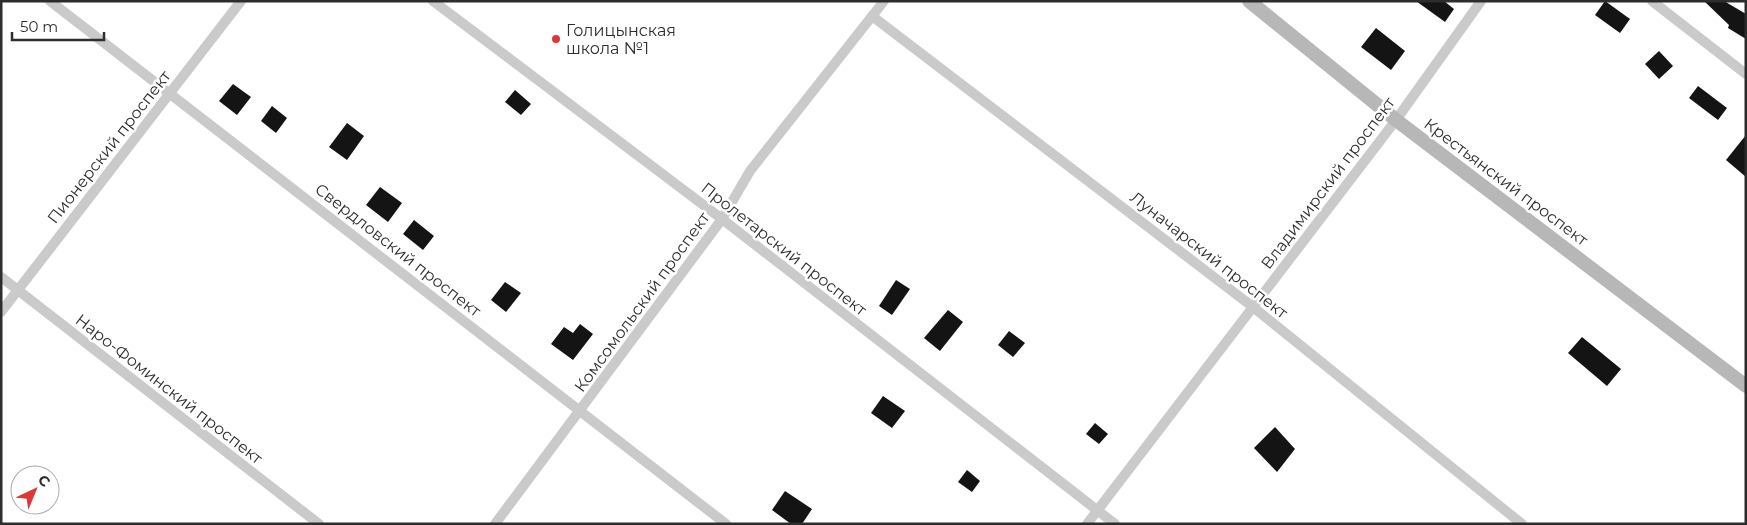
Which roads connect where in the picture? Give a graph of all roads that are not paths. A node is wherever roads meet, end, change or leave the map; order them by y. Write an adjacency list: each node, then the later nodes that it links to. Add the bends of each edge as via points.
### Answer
1 (50, 1): 10 (street, Свердловский проспект)
2 (241, 1): 10 (street, Пионерский проспект)
3 (433, 1): 12 (street, Пролетарский проспект)
4 (884, 1): 8 (street, Комсомольский проспект)
5 (1249, 1): 11 (street, Крестьянский проспект)
6 (1481, 1): 11 (street, Владимирский проспект)
7 (1652, 1): 9 (street)
8 (872, 16): 12 (street, Комсомольский проспект, via 750,171); 15 (street, Луначарский проспект)
9 (1746, 74)
10 (170, 93): 14 (street, Пионерский проспект); 18 (street, Свердловский проспект)
11 (1396, 120): 15 (street, Владимирский проспект); 17 (street, Крестьянский проспект)
12 (722, 219): 18 (street, Комсомольский проспект); 19 (street, Пролетарский проспект)
13 (1, 278): 14 (street, Наро-Фоминский проспект)
14 (18, 290): 16 (street, Пионерский проспект); 20 (street, Наро-Фоминский проспект)
15 (1253, 307): 19 (street, Владимирский проспект); 25 (street, Луначарский проспект)
16 (1, 312)
17 (1746, 386)
18 (582, 410): 21 (street, Комсомольский проспект); 22 (street, Свердловский проспект)
19 (1097, 510): 23 (street, Владимирский проспект); 24 (street, Пролетарский проспект)
20 (319, 524)
21 (495, 524)
22 (726, 524)
23 (1086, 524)
24 (1115, 524)
25 (1522, 524)

